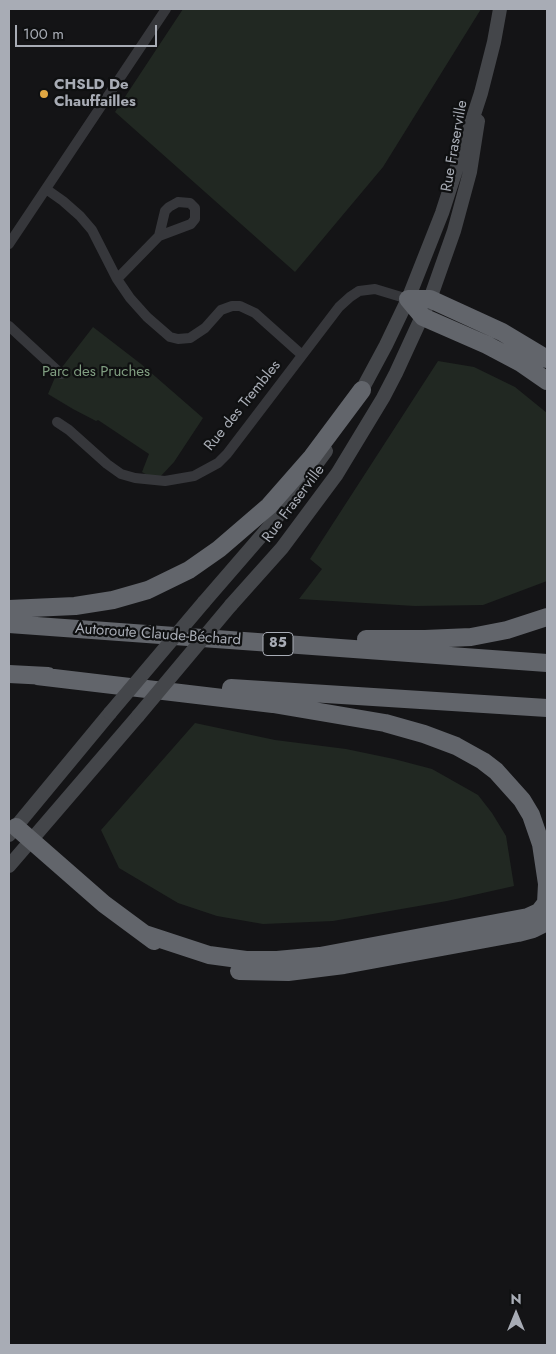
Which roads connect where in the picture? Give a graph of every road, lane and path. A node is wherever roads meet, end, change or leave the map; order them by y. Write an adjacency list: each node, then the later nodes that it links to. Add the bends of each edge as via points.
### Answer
1 (166, 9): 4 (street)
2 (500, 9): 3 (main road, Rue Fraserville)
3 (481, 93): 8 (main road, Rue Fraserville, via 442,213); 9 (main road, Rue Fraserville, via 470,172)
4 (46, 189): 6 (street); 7 (street, via 75,211 92,230)
5 (159, 236): 7 (street)
6 (9, 244)
7 (117, 279): 12 (street, via 147,317 170,337 190,338 205,328 221,310 240,306 254,313)
8 (408, 299): 9 (highway); 10 (highway); 12 (street, Rue des Trembles, via 375,289 359,291 339,307); 16 (main road, Rue Fraserville)
9 (430, 299): 10 (main road, Rue Fraserville); 13 (highway, via 502,332)
10 (422, 317): 15 (highway, via 487,345); 27 (main road, Rue Fraserville, bridge, via 383,398 337,474 282,548)
11 (9, 326): 14 (street)
12 (302, 355): 17 (street, Rue des Trembles, via 227,454 194,476 165,481 121,474)
13 (547, 359)
14 (61, 374)
15 (547, 381)
16 (362, 390): 18 (highway, via 312,457 269,506 189,570 148,590 114,600 76,606); 26 (main road, Rue Fraserville, bridge, via 296,494)
17 (56, 422)
18 (9, 609)
19 (547, 617): 21 (highway, via 488,634 425,639)
20 (9, 624): 21 (highway, Autoroute Claude-Béchard / 85)
21 (96, 630): 22 (highway, Autoroute Claude-Béchard / 85)
22 (547, 663)
23 (9, 674): 24 (highway)
24 (38, 676): 25 (highway); 30 (highway, via 255,702 385,723 424,734 456,746 496,771 522,800 541,844 547,884 546,903 540,912 528,918 320,956 277,960 240,960 209,955)
25 (547, 708)
26 (12, 831): 27 (highway)
27 (32, 840): 28 (main road, Rue Fraserville); 30 (highway, via 104,904)
28 (9, 866)
29 (547, 922): 30 (highway, via 518,933 344,965 281,972 233,970 193,961 169,951)
30 (146, 934)

